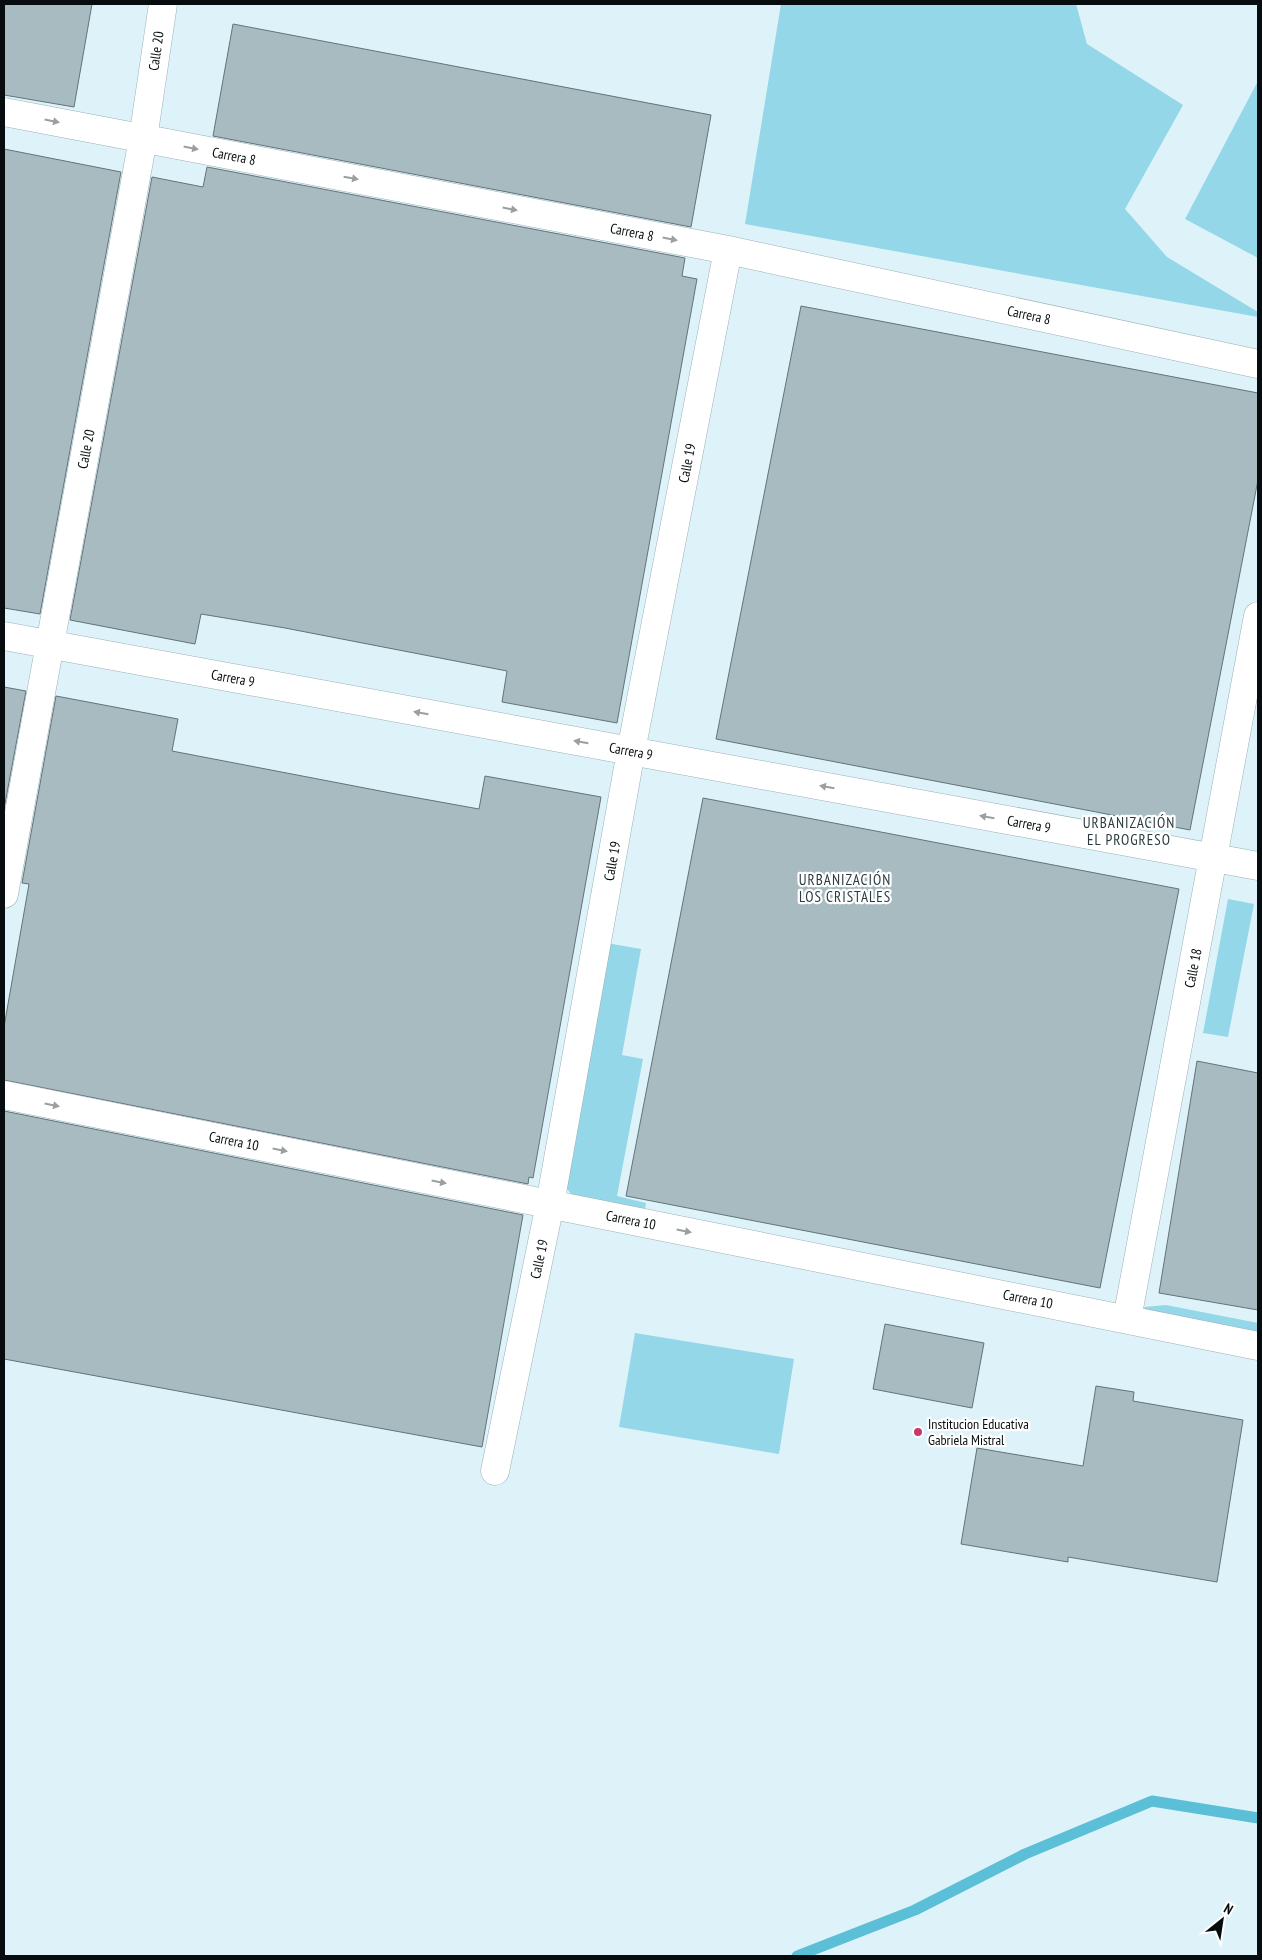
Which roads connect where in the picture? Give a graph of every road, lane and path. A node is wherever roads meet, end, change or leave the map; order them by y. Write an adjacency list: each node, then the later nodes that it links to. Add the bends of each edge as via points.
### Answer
1 (163, 4): 3 (street, Calle 20)
2 (4, 112): 3 (street, Carrera 8, one-way to 3)
3 (143, 139): 4 (street, Carrera 8, one-way to 4); 8 (street, Calle 20)
4 (728, 250): 5 (street, Carrera 8); 9 (street, Calle 19)
5 (1258, 364)
6 (1258, 616): 10 (street, Calle 18)
7 (4, 636): 8 (street, Carrera 9)
8 (49, 644): 9 (street, Carrera 9, one-way to 8); 12 (street, Calle 20)
9 (631, 751): 10 (street, Carrera 9, one-way to 9); 14 (street, Calle 19)
10 (1214, 858): 11 (street, Carrera 9); 15 (street, Calle 18)
11 (1258, 866)
12 (4, 894)
13 (4, 1095): 14 (street, Carrera 10, one-way to 14)
14 (550, 1204): 15 (street, Carrera 10, one-way to 15); 17 (street, Calle 19)
15 (1127, 1319): 16 (street, Carrera 10)
16 (1258, 1346)
17 (495, 1471)

